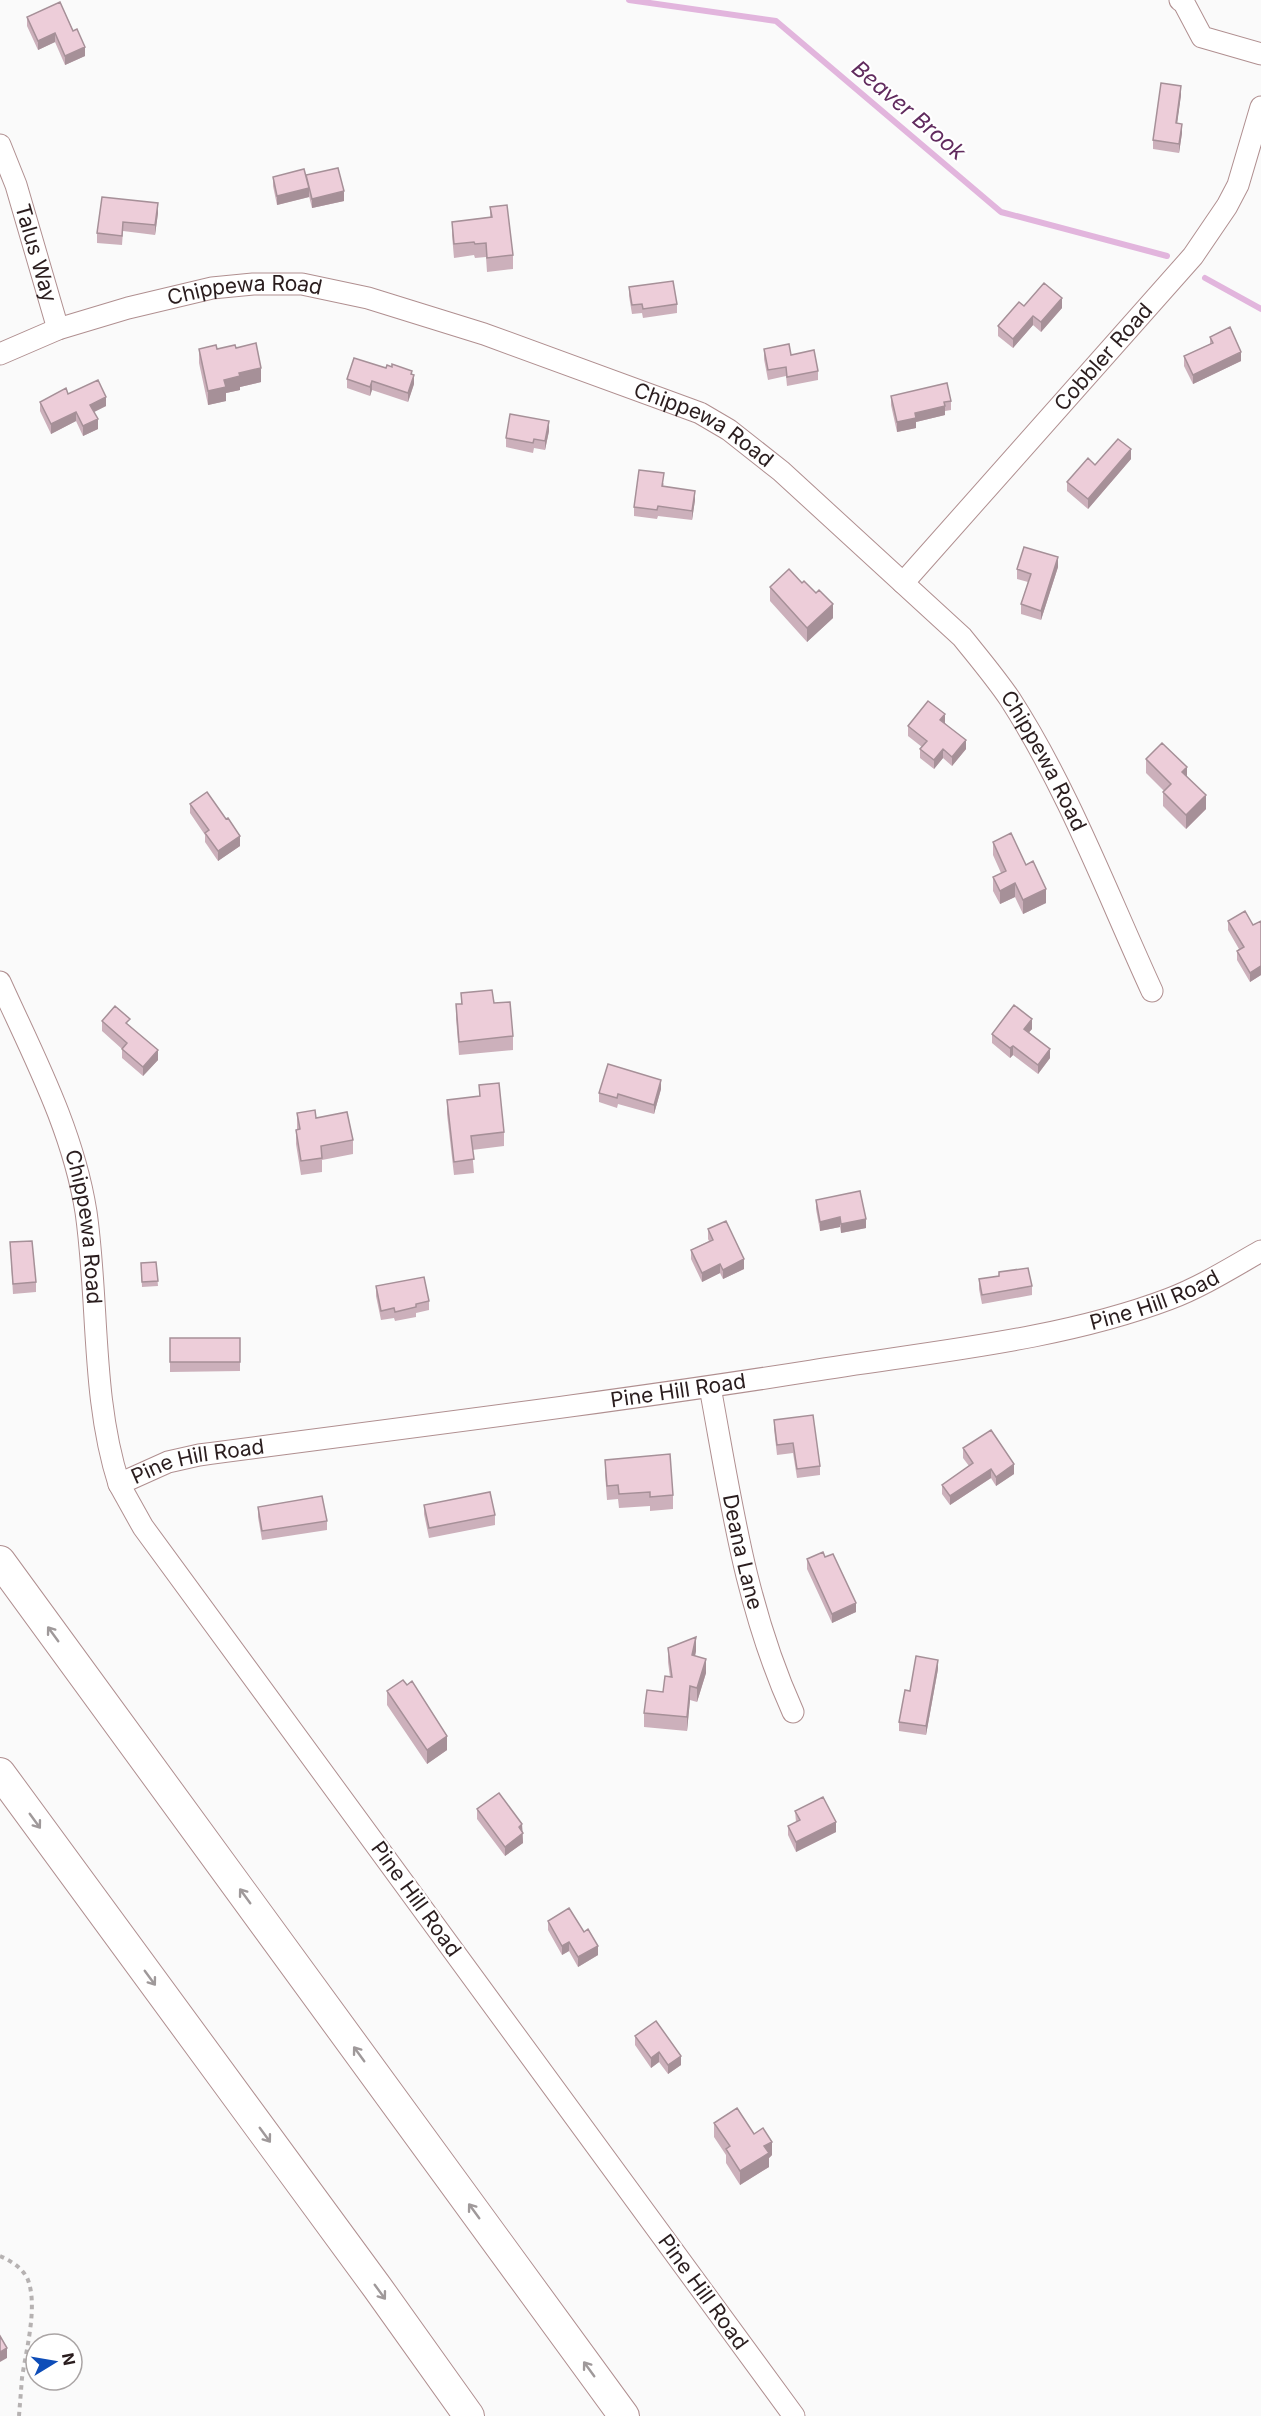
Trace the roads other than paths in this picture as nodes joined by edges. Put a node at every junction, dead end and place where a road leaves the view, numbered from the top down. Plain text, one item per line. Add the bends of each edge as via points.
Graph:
1 (1180, 0) edge
2 (1261, 54) edge
3 (1261, 107) edge
4 (0, 145) edge
5 (58, 329) junction
6 (0, 354) edge
7 (903, 583) junction
8 (0, 982) edge
9 (1152, 991) dead end
10 (1261, 1251) edge
11 (710, 1387) junction
12 (119, 1484) junction
13 (0, 1561) edge
14 (793, 1712) dead end
15 (0, 1773) edge
16 (469, 2416) edge
17 (624, 2416) edge
18 (794, 2416) edge

1 - 2 street via 1202,37
3 - 7 street, Cobbler Road via 1238,185 1193,256
4 - 5 street, Talus Way via 16,185
5 - 6 street, Chippewa Road
5 - 7 street, Chippewa Road via 212,288 302,284 368,298 484,334 700,413 756,449
7 - 9 street, Chippewa Road via 962,637 1009,697 1049,766
8 - 12 street, Chippewa Road via 66,1130 81,1183 90,1242 104,1416
10 - 11 street, Pine Hill Road via 1171,1298 1079,1326
11 - 12 street, Pine Hill Road via 199,1455 168,1462
11 - 14 street, Deana Lane via 740,1554 762,1636
12 - 18 street, Pine Hill Road via 143,1527
17 -> 13 highway
15 -> 16 highway

